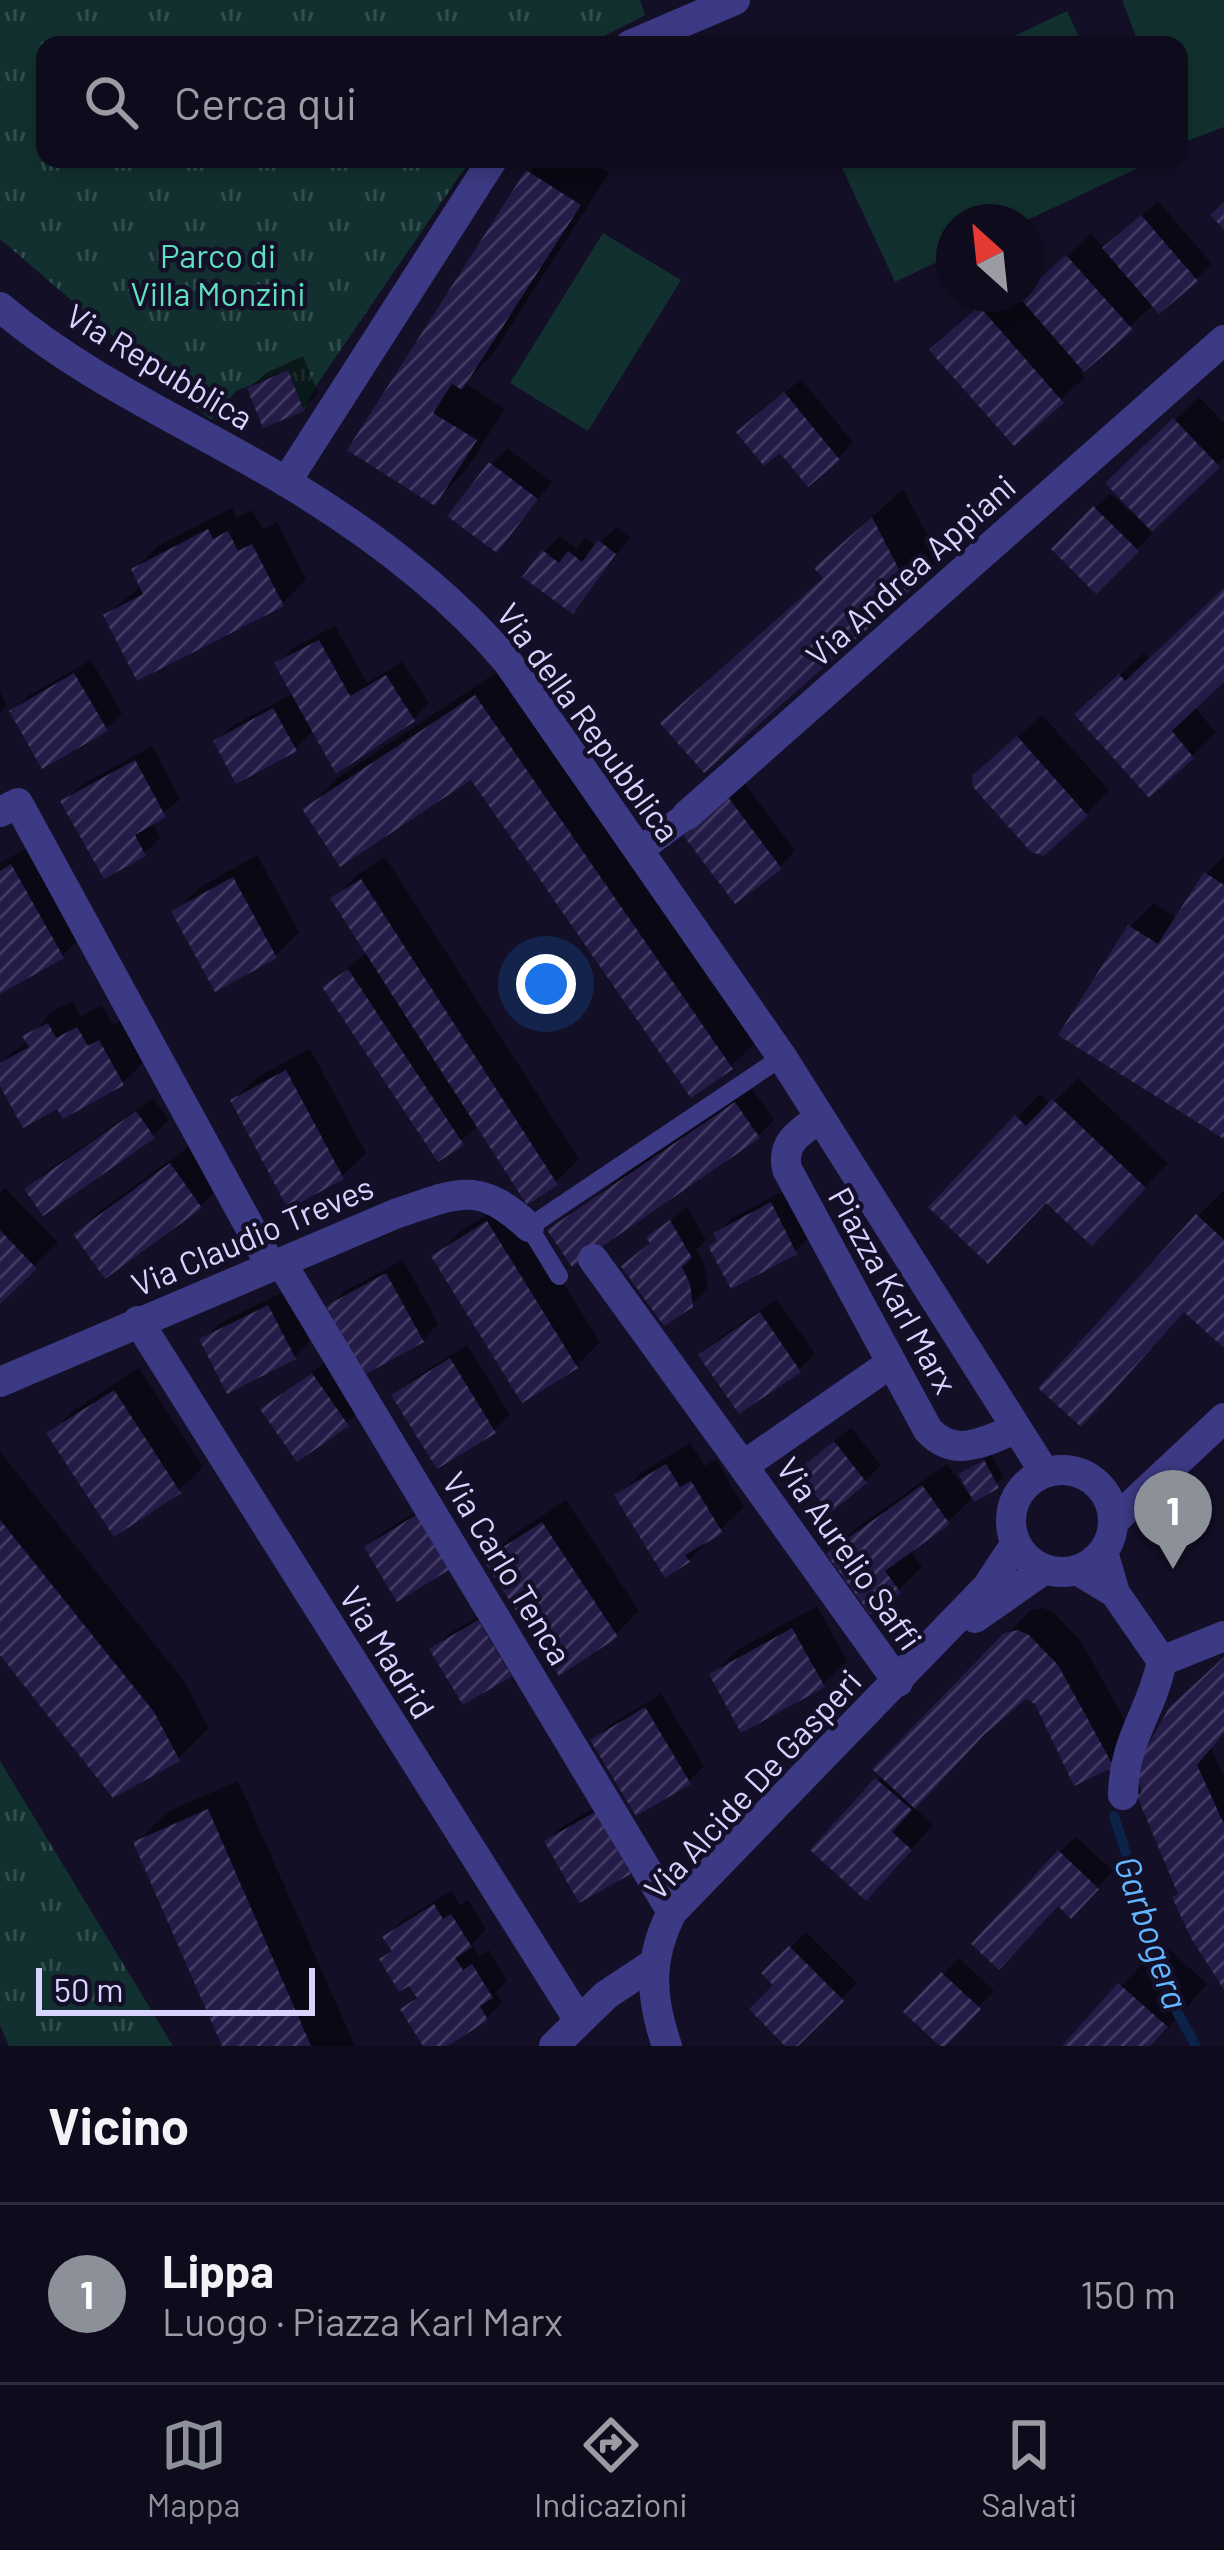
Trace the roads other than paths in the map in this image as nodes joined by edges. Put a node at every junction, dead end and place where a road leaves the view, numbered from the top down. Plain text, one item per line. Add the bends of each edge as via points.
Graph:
1 (735, 0) edge
2 (651, 36) edge
3 (487, 168) edge
4 (0, 307) edge
5 (1224, 340) edge
6 (286, 482) junction
7 (0, 812) edge
8 (688, 815) joint
9 (640, 850) junction
10 (782, 1057) junction
11 (820, 1118) junction
12 (529, 1227) junction
13 (593, 1259) dead end
14 (276, 1264) junction
15 (559, 1276) dead end
16 (138, 1321) junction
17 (973, 1363) junction
18 (891, 1364) junction
19 (0, 1382) edge
20 (1224, 1418) edge
21 (1006, 1433) junction
22 (743, 1466) junction
23 (1037, 1478) junction
24 (1108, 1537) junction
25 (1016, 1543) junction
26 (1045, 1569) junction
27 (1077, 1570) junction
28 (1115, 1593) junction
29 (1224, 1636) edge
30 (926, 1652) junction
31 (1162, 1661) junction
32 (898, 1682) junction
33 (1123, 1795) dead end
34 (673, 1912) junction
35 (653, 1964) junction
36 (578, 2020) junction
37 (554, 2046) edge
38 (667, 2046) edge

1 - 2 street
3 - 6 street
4 - 6 street, Via Repubblica via 108,383
5 - 8 street, Via Andrea Appiani
6 - 9 street, Via della Repubblica via 362,531 474,622
7 - 14 street, Via Carlo Tenca via 18,803
8 - 9 street, Via Andrea Appiani
9 - 10 street, Via della Repubblica
10 - 11 street, Piazza Karl Marx
10 - 12 lane
11 - 17 street, Piazza Karl Marx
11 - 18 street, Piazza Karl Marx via 788,1144 787,1169
12 - 14 street, Via Claudio Treves via 502,1202 475,1192 395,1214
12 - 15 lane
13 - 22 street, Via Aurelio Saffi
14 - 16 street, Via Claudio Treves
14 - 34 street, Via Carlo Tenca
16 - 19 street, Via Claudio Treves
16 - 36 street, Via Madrid
17 - 21 street, Piazza Karl Marx
17 - 23 street, Piazza Karl Marx
18 - 21 street, Piazza Karl Marx via 939,1441 960,1448
18 - 22 street, Via Aurelio Saffi
20 - 24 street
21 - 23 street, Piazza Karl Marx
22 - 32 street, Via Aurelio Saffi
23 - 24 street via 1061,1470 1092,1480 1111,1506
23 - 25 street via 1012,1511
24 - 27 street
24 - 28 street
25 - 26 street
25 - 30 street, Via Alcide De Gasperi
26 - 27 street
26 - 30 street, Via Alcide De Gasperi
27 - 28 street
28 - 31 street
29 - 31 street
30 - 32 street, Via Alcide De Gasperi
31 - 33 street via 1127,1748
32 - 34 street, Via Alcide De Gasperi
34 - 35 street, Via Alcide De Gasperi
35 - 36 street
35 - 38 street, Via Alcide De Gasperi
36 - 37 street

